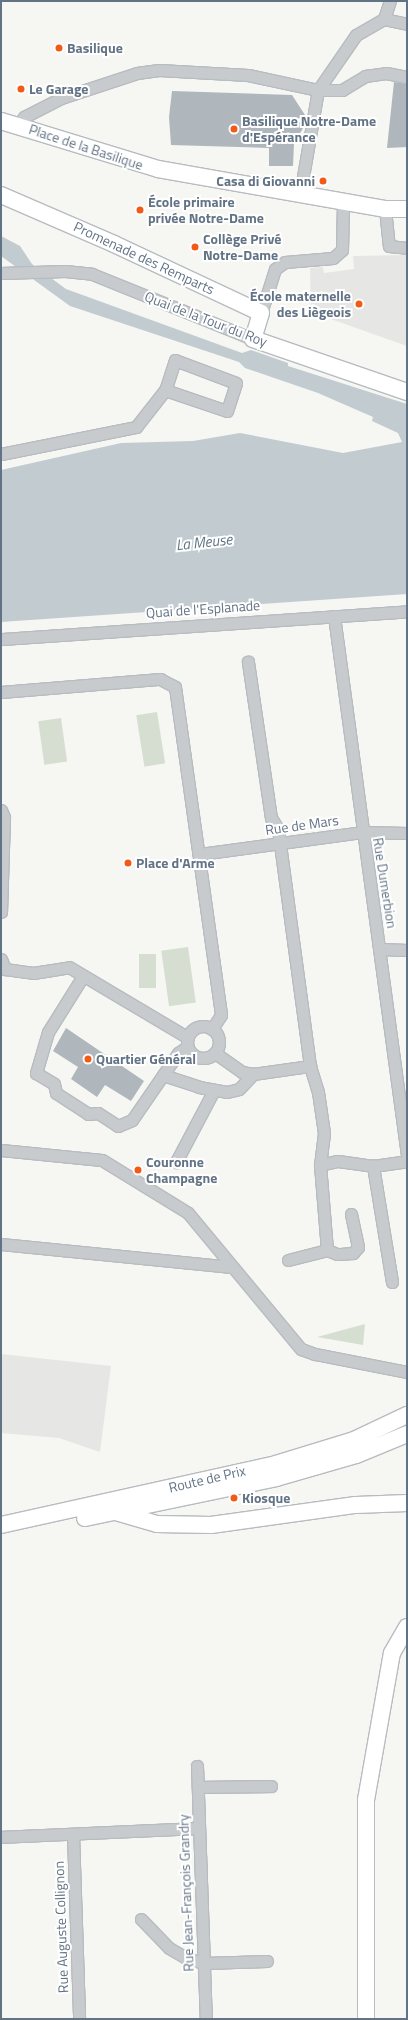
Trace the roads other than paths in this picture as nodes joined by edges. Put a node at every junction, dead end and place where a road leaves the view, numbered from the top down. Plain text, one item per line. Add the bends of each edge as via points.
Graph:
1 (390, 1) edge
2 (384, 18) junction
3 (407, 24) edge
4 (407, 77) edge
5 (318, 90) junction
6 (1, 121) edge
7 (18, 125) junction
8 (300, 194) junction
9 (1, 195) edge
10 (343, 201) junction
11 (385, 209) junction
12 (407, 209) edge
13 (407, 248) edge
14 (1, 273) edge
15 (261, 313) junction
16 (253, 339) junction
17 (165, 390) junction
18 (407, 392) edge
19 (1, 454) edge
20 (407, 611) edge
21 (334, 616) junction
22 (1, 639) edge
23 (248, 662) dead end
24 (1, 692) edge
25 (1, 810) edge
26 (362, 832) junction
27 (407, 833) edge
28 (280, 843) junction
29 (200, 854) junction
30 (2, 884) edge
31 (1, 912) edge
32 (380, 949) junction
33 (407, 950) edge
34 (1, 959) edge
35 (83, 976) junction
36 (212, 1029) junction
37 (187, 1042) junction
38 (215, 1054) junction
39 (310, 1066) junction
40 (254, 1074) junction
41 (163, 1075) junction
42 (214, 1090) junction
43 (1, 1150) edge
44 (407, 1154) edge
45 (407, 1161) edge
46 (176, 1162) dead end
47 (320, 1165) junction
48 (373, 1166) junction
49 (350, 1214) dead end
50 (1, 1244) edge
51 (327, 1250) junction
52 (288, 1260) dead end
53 (232, 1267) junction
54 (392, 1282) dead end
55 (407, 1372) edge
56 (407, 1416) edge
57 (406, 1434) edge
58 (407, 1503) edge
59 (113, 1506) junction
60 (1, 1525) edge
61 (1, 1536) edge
62 (407, 1627) edge
63 (197, 1766) dead end
64 (271, 1786) dead end
65 (198, 1787) junction
66 (199, 1828) junction
67 (73, 1834) junction
68 (1, 1837) edge
69 (141, 1919) dead end
70 (267, 1961) dead end
71 (204, 1963) junction
72 (79, 2019) edge
73 (206, 2019) edge
74 (366, 2019) edge

1 - 2 street
2 - 3 street
2 - 5 street via 356,35
4 - 5 street, Place de la Basilique via 386,73 365,76 342,90
5 - 7 street, Place de la Basilique via 248,74 152,71 130,74 61,98 24,117
5 - 8 street
6 - 7 main road
7 - 8 main road, Place de la Basilique via 158,169
8 - 10 main road, Place de la Basilique
9 - 15 main road, Promenade des Remparts via 114,244
10 - 11 main road, Place de la Basilique
10 - 15 street via 342,250 333,258 285,262 275,270
11 - 12 main road, Place de la Basilique
11 - 13 street via 389,246
14 - 16 street, Quai de la Tour du Roy via 65,271 92,274
15 - 16 main road
16 - 18 main road, Quai de la Tour du Roy
17 - 17 street via 227,411 236,383 175,360
17 - 19 street via 136,427
20 - 21 street, Quai de l'Esplanade
21 - 22 street, Quai de l'Esplanade
21 - 26 street, Rue Dumerbion
23 - 28 street via 271,818 278,829
24 - 29 street via 160,680 171,683 176,693
25 - 30 street via 4,817
26 - 27 street, Rue de Mars
26 - 28 street, Rue de Mars
26 - 32 street, Rue Dumerbion
28 - 29 street, Rue de Mars
28 - 39 street
29 - 36 street via 221,1015
30 - 31 street
32 - 33 street
32 - 44 street, Rue Dumerbion
34 - 35 street via 6,969 33,973 69,968
35 - 37 street
35 - 41 street via 48,1032 36,1073 54,1084 56,1093 88,1114 98,1113 118,1126 132,1120
36 - 37 street via 197,1027
36 - 38 street via 219,1043
37 - 38 street via 199,1058
37 - 41 street
38 - 40 street via 242,1072
39 - 40 street
39 - 47 street via 318,1092 324,1133
40 - 42 street via 239,1088 227,1092
41 - 42 street
42 - 46 street
43 - 53 street via 102,1160 188,1213
45 - 48 street
47 - 48 street via 338,1161
47 - 51 street
48 - 54 street
49 - 51 street via 358,1248 353,1252 337,1254
50 - 53 street
51 - 52 street
53 - 55 street via 301,1349
56 - 59 main road, Route de Prix via 354,1440 276,1464
57 - 59 main road, Route de Prix via 356,1455 276,1478
58 - 59 main road via 356,1505 211,1525 180,1526 157,1524
59 - 60 main road, Route de Prix
59 - 61 main road, Route de Prix
62 - 74 main road via 392,1653 366,1800
63 - 65 street, Rue Jean-François Grandry
64 - 65 street
65 - 66 street, Rue Jean-François Grandry
66 - 67 street
66 - 71 street, Rue Jean-François Grandry
67 - 68 street
67 - 72 street, Rue Auguste Collignon
69 - 71 street via 169,1948 186,1958
70 - 71 street
71 - 73 street, Rue Jean-François Grandry

